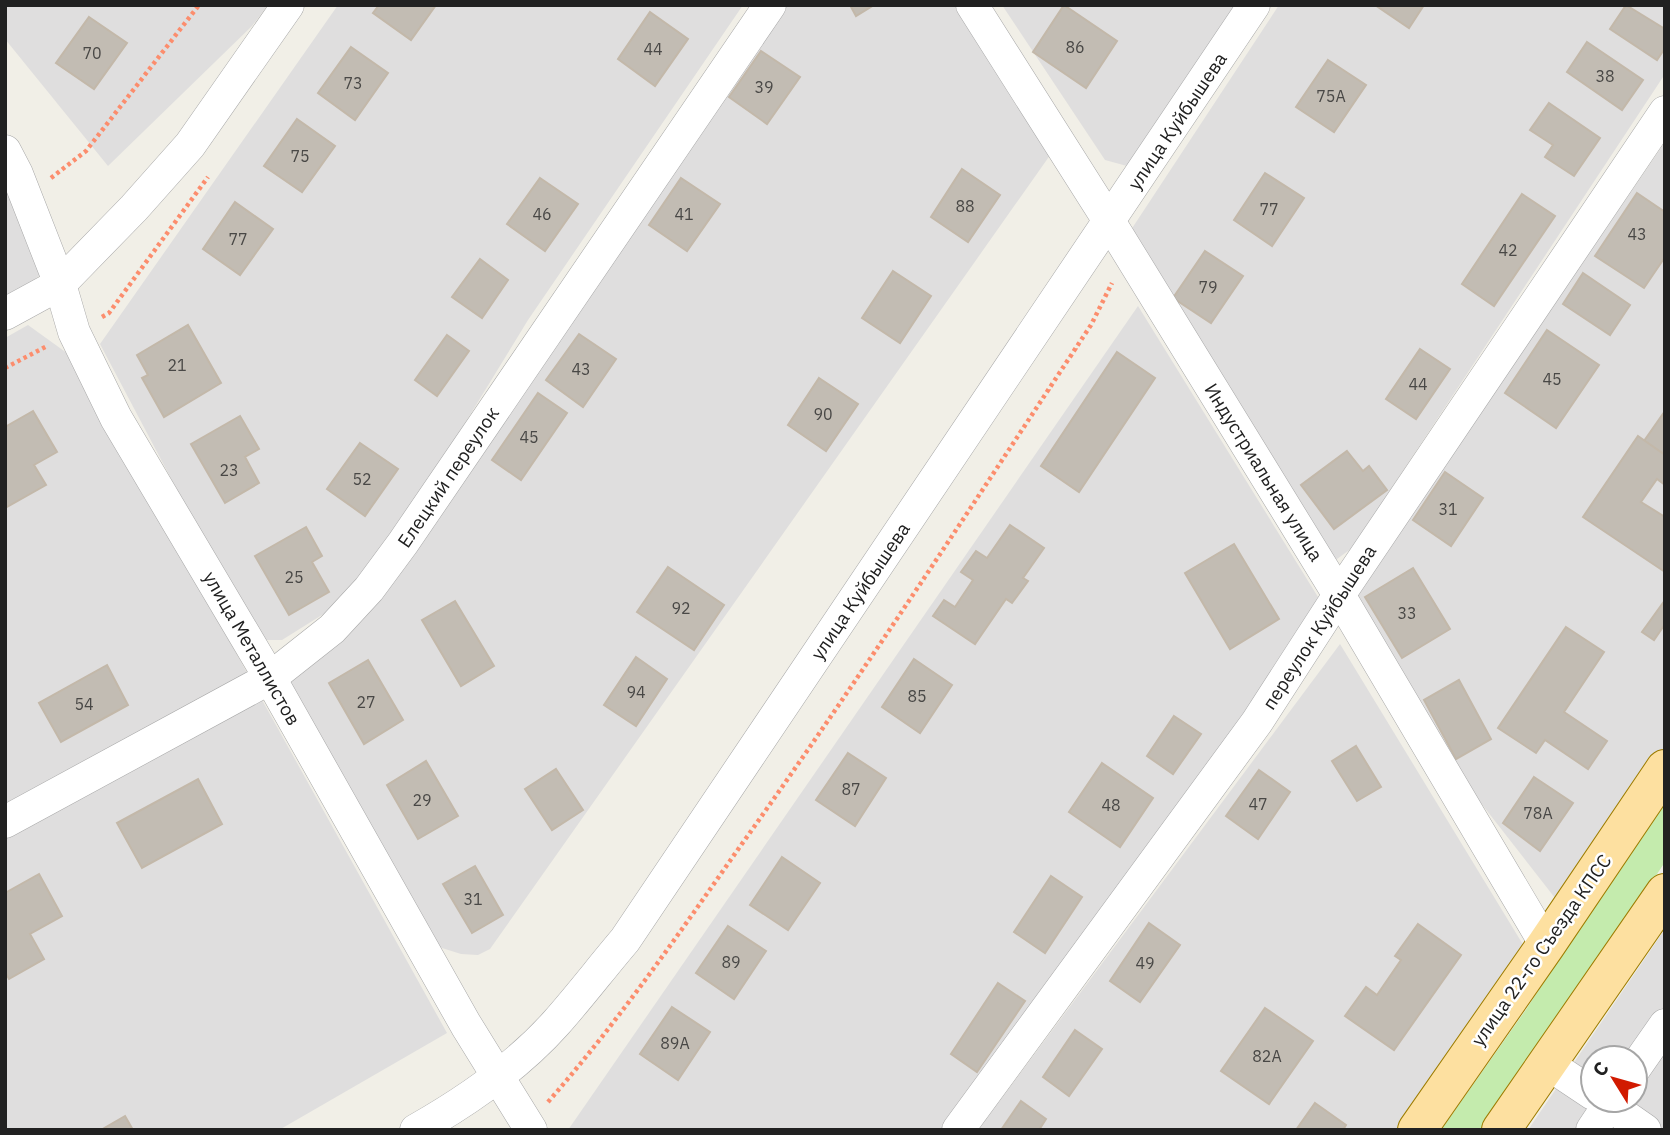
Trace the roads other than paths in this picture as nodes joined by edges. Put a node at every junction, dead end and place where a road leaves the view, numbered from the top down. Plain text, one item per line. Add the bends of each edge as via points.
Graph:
1 (288, 5) edge
2 (770, 5) edge
3 (972, 5) edge
4 (1254, 5) edge
5 (1665, 113) edge
6 (5, 150) edge
7 (1109, 221) junction
8 (60, 284) junction
9 (5, 314) edge
10 (1339, 595) junction
11 (270, 678) junction
12 (1665, 769) edge
13 (5, 822) edge
14 (1665, 893) edge
15 (1546, 945) junction
16 (1665, 1025) edge
17 (1649, 1048) edge
18 (1548, 1064) junction
19 (498, 1077) junction
20 (1579, 1089) edge
21 (1616, 1114) edge
22 (530, 1128) edge
23 (416, 1130) edge
24 (958, 1130) edge
25 (1417, 1130) edge
26 (1501, 1130) edge
27 (1646, 1130) edge

1 - 8 street via 190,145
2 - 11 street, Елецкий переулок via 376,580 332,629
3 - 7 street, Индустриальная улица
4 - 7 street, улица Куйбышева
5 - 10 street, переулок Куйбышева
6 - 8 street, улица Металлистов
7 - 10 street, Индустриальная улица
7 - 19 street, улица Куйбышева via 625,940 555,1025
8 - 9 street
8 - 11 street, улица Металлистов via 74,332 116,418
10 - 15 street, Индустриальная улица
10 - 24 street, переулок Куйбышева via 1257,722
11 - 13 street, Елецкий переулок
11 - 19 street, улица Металлистов
12 - 15 main road, улица 22-го Съезда КПСС
14 - 18 main road
15 - 25 main road, улица 22-го Съезда КПСС
16 - 17 street
18 - 20 street
18 - 26 main road
19 - 22 street, улица Металлистов
19 - 23 street, улица Куйбышева
21 - 27 street

